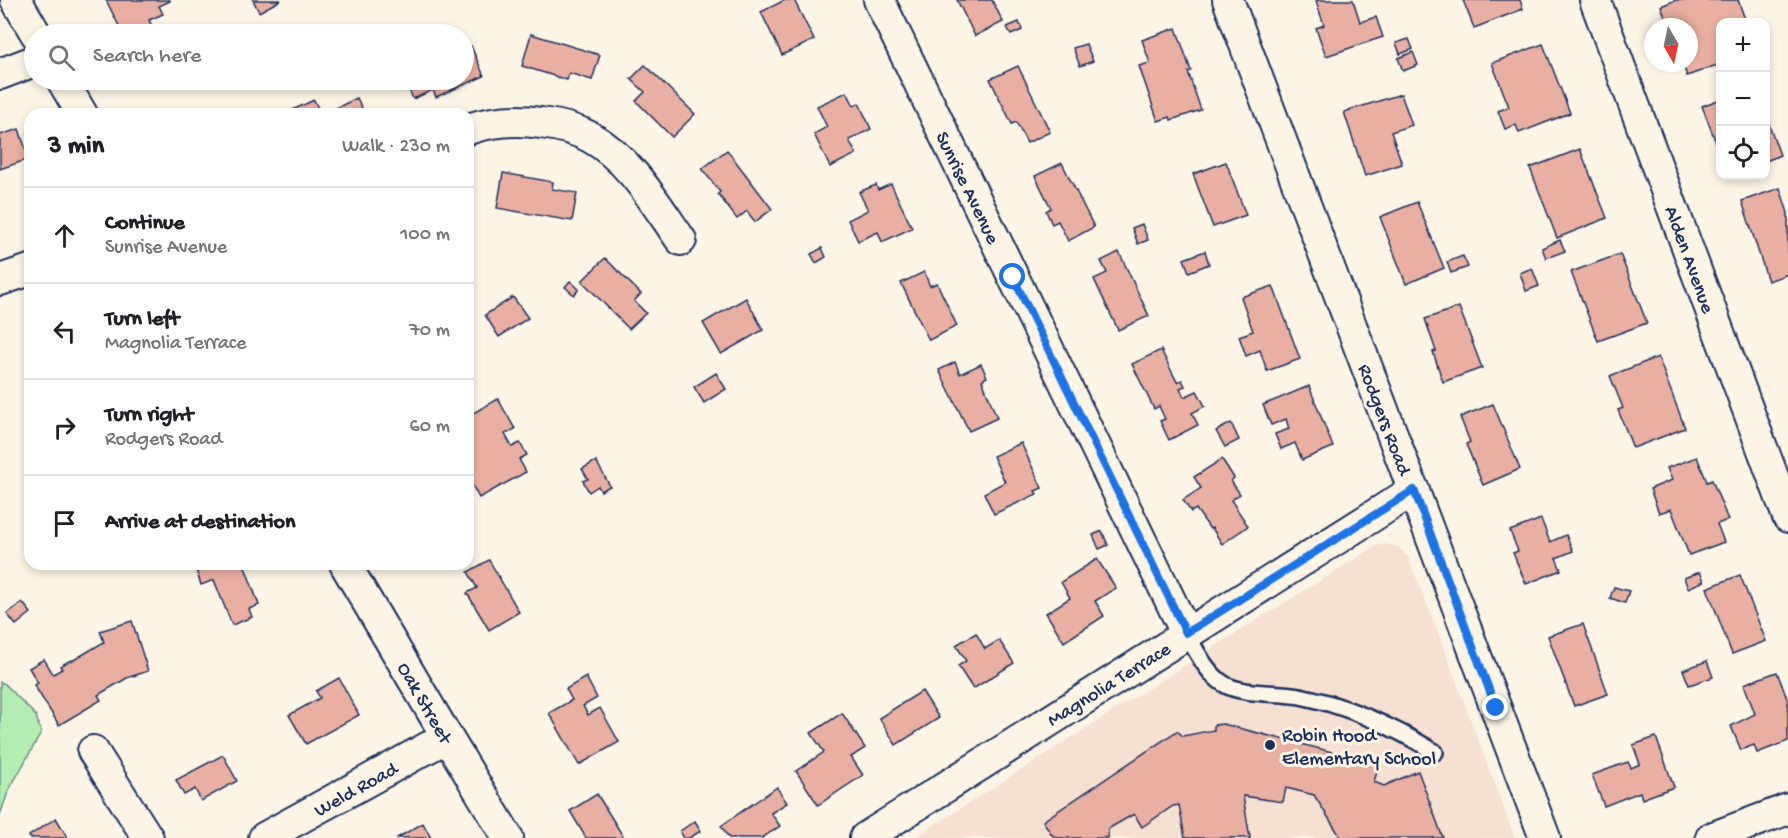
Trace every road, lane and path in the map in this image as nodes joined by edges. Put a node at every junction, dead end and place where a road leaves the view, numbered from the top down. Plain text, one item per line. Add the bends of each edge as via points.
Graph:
1 (16, 0) edge
2 (879, 0) edge
3 (1228, 0) edge
4 (1595, 0) edge
5 (30, 24) edge
6 (24, 65) edge
7 (0, 74) edge
8 (68, 90) edge
9 (78, 108) edge
10 (474, 127) edge
11 (681, 240) dead end
12 (24, 272) edge
13 (0, 280) edge
14 (1414, 490) junction
15 (1788, 517) edge
16 (349, 570) edge
17 (1186, 633) junction
18 (447, 737) junction
19 (93, 751) dead end
20 (1435, 752) dead end
21 (1788, 809) edge
22 (148, 838) edge
23 (264, 838) edge
24 (508, 838) edge
25 (865, 838) edge
26 (1545, 838) edge
27 (1711, 838) edge

1 - 5 street
2 - 17 street, Sunrise Avenue
3 - 14 street, Rodgers Road
4 - 15 street, Alden Avenue
6 - 7 street
8 - 9 street
10 - 11 street via 492,122 530,121 590,137 624,164
12 - 13 street
14 - 17 street, Magnolia Terrace
14 - 26 street, Rodgers Road
16 - 18 street, Oak Street
17 - 20 lane via 1213,675 1226,686 1340,706 1389,726
17 - 25 street, Magnolia Terrace
18 - 23 street, Weld Road
18 - 24 street, Oak Street
19 - 22 street
21 - 27 street

